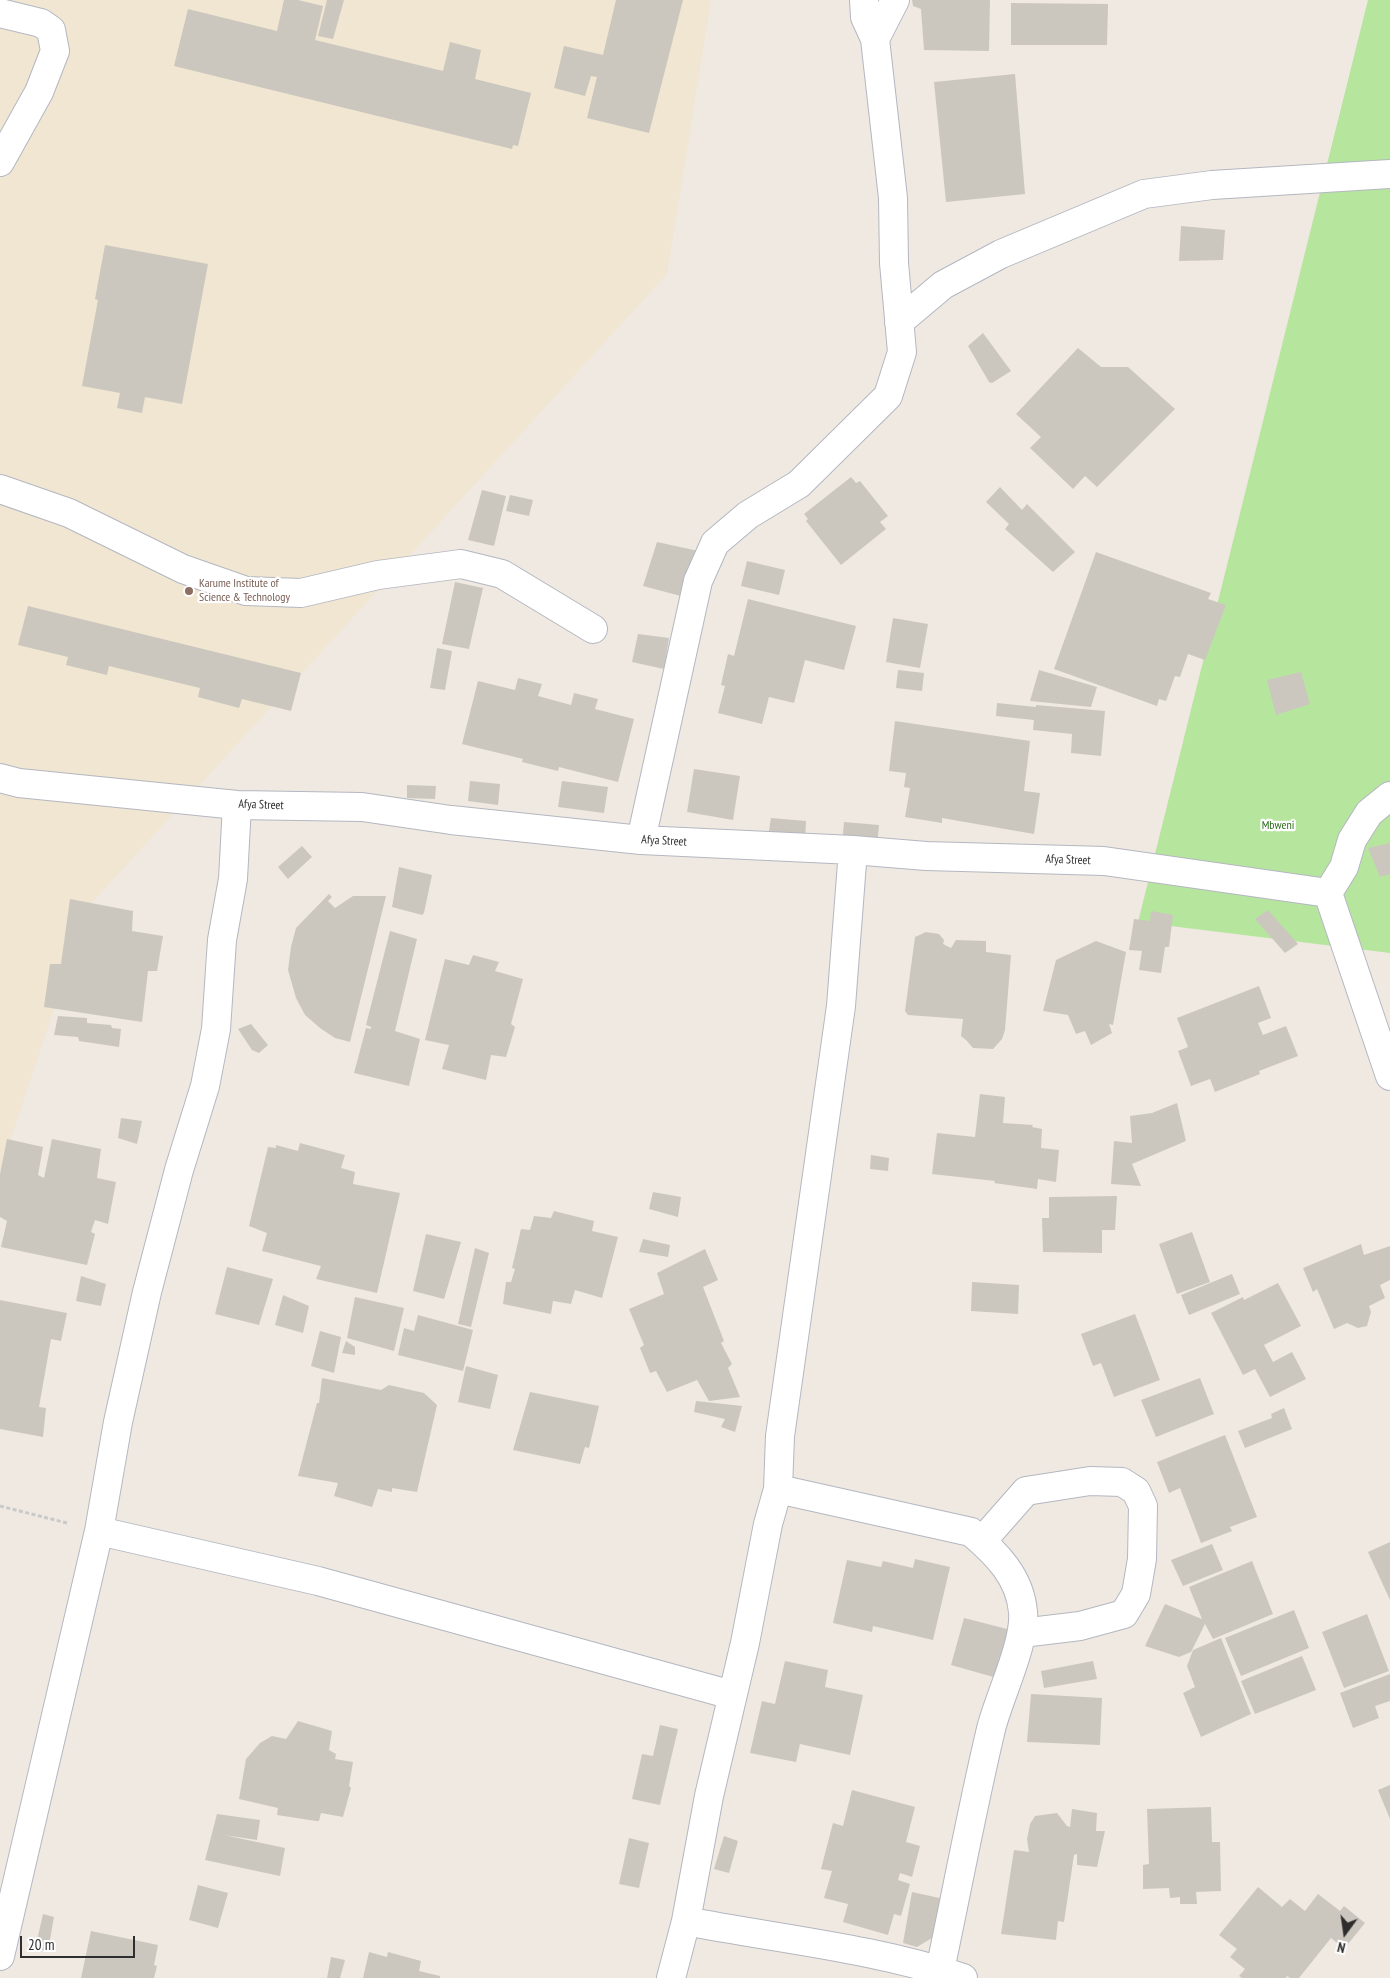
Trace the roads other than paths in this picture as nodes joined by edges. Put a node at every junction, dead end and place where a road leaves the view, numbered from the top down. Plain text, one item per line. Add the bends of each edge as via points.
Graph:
1 (864, 0) edge
2 (895, 0) edge
3 (0, 13) edge
4 (875, 39) junction
5 (0, 162) edge
6 (1390, 174) edge
7 (899, 322) junction
8 (0, 490) edge
9 (593, 629) dead end
10 (0, 778) edge
11 (1390, 796) edge
12 (237, 805) junction
13 (641, 840) junction
14 (853, 850) junction
15 (1328, 893) junction
16 (1390, 1076) edge
17 (778, 1489) junction
18 (100, 1531) junction
19 (982, 1541) junction
20 (1022, 1633) junction
21 (732, 1696) junction
22 (686, 1921) junction
23 (0, 1956) edge
24 (952, 1974) edge
25 (672, 1978) edge

1 - 4 street via 865,17
2 - 4 street
3 - 5 street via 40,23 51,30 55,50 39,92
4 - 7 street via 893,198
6 - 7 street via 1212,185 1144,194 1001,254 943,285
7 - 13 street via 902,352 888,396 800,484 748,515 715,543 698,581
8 - 9 street via 69,514 183,569 246,591 301,593 378,575 461,564 502,574
10 - 12 street, Afya Street via 18,783
11 - 15 street via 1369,813 1352,840 1344,867
12 - 13 street, Afya Street via 362,807
12 - 18 street via 234,878 222,940 214,1039 205,1086 147,1292 118,1422
13 - 14 street, Afya Street
14 - 15 street, Afya Street via 926,856 1104,861
14 - 17 street via 840,1006 780,1436
15 - 16 street
17 - 19 street via 971,1532
17 - 21 street
18 - 21 street via 318,1581
18 - 23 street
19 - 20 street via 1014,1578 1023,1612
19 - 20 street via 1026,1491 1090,1481 1122,1482 1136,1491 1143,1506 1142,1559 1136,1594 1124,1614 1080,1626
20 - 24 street via 992,1728
21 - 22 street via 708,1796
22 - 24 street via 850,1950
22 - 25 street

